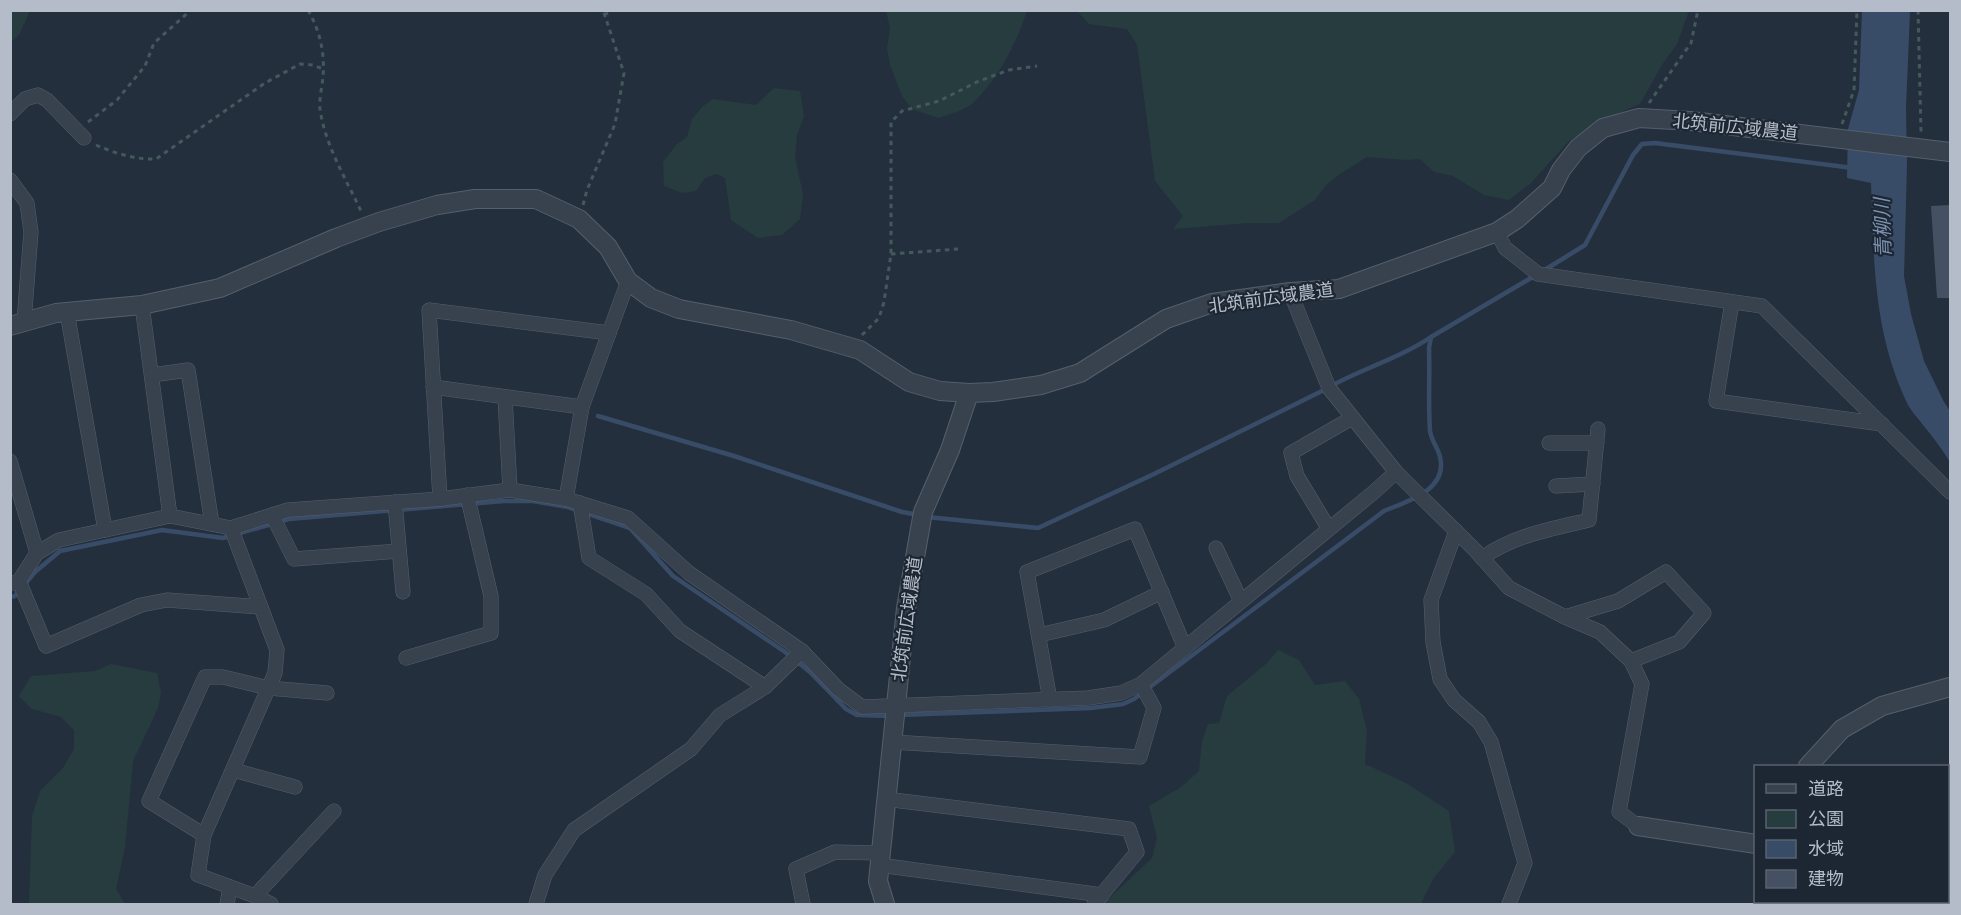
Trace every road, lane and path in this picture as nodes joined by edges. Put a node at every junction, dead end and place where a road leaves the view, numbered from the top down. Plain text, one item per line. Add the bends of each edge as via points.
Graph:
1 (191, 10) edge
2 (308, 10) edge
3 (613, 10) edge
4 (1698, 10) edge
5 (1857, 10) edge
6 (1918, 10) edge
7 (604, 13) edge
8 (1037, 66) dead end
9 (323, 69) junction
10 (10, 114) edge
11 (1640, 118) junction
12 (80, 134) junction
13 (1845, 139) junction
14 (1919, 148) junction
15 (1950, 152) edge
16 (10, 180) edge
17 (579, 219) junction
18 (368, 226) junction
19 (1497, 232) junction
20 (958, 249) dead end
21 (891, 254) junction
22 (628, 281) junction
23 (1290, 292) junction
24 (1732, 302) junction
25 (142, 305) junction
26 (67, 312) junction
27 (17, 324) edge
28 (609, 333) junction
29 (850, 347) junction
30 (152, 375) junction
31 (433, 387) junction
32 (969, 393) junction
33 (505, 397) junction
34 (582, 407) junction
35 (1352, 418) junction
36 (1882, 424) junction
37 (1550, 443) dead end
38 (10, 461) edge
39 (1396, 472) junction
40 (1593, 484) junction
41 (1556, 486) dead end
42 (510, 490) junction
43 (1950, 492) edge
44 (467, 495) junction
45 (440, 499) junction
46 (566, 499) junction
47 (395, 502) junction
48 (580, 503) junction
49 (272, 515) junction
50 (170, 516) junction
51 (212, 524) junction
52 (231, 528) junction
53 (1329, 529) junction
54 (105, 530) junction
55 (1456, 531) junction
56 (1216, 548) dead end
57 (399, 551) junction
58 (37, 553) junction
59 (1482, 558) junction
60 (15, 582) edge
61 (403, 592) dead end
62 (1162, 592) junction
63 (1242, 602) junction
64 (261, 608) junction
65 (1565, 617) junction
66 (1039, 634) junction
67 (1185, 648) junction
68 (802, 651) junction
69 (406, 658) dead end
70 (1631, 661) junction
71 (1141, 684) junction
72 (765, 687) junction
73 (1950, 687) edge
74 (268, 688) junction
75 (327, 693) dead end
76 (1050, 700) junction
77 (896, 706) junction
78 (892, 742) junction
79 (1809, 765) edge
80 (232, 770) junction
81 (295, 788) dead end
82 (885, 799) junction
83 (334, 811) dead end
84 (1638, 826) joint
85 (204, 835) junction
86 (1754, 844) edge
87 (880, 859) junction
88 (230, 886) junction
89 (255, 896) junction
90 (1098, 900) edge
91 (227, 904) edge
92 (271, 904) edge
93 (536, 904) edge
94 (803, 904) edge
95 (885, 904) edge
96 (1509, 904) edge

1 - 12 path via 154,43 145,66 117,100
2 - 9 path via 322,43
3 - 7 path
4 - 11 path via 1691,43
5 - 13 path via 1854,90 1840,129
6 - 14 path
7 - 17 path via 624,73 615,124
8 - 21 path via 979,81 939,101 902,111 891,122
9 - 12 path via 300,64 265,83 156,159 98,146
9 - 18 path via 320,107 327,138
10 - 12 street via 25,99 38,94
11 - 13 street, 北筑前広域農道
11 - 19 street, 北筑前広域農道 via 1603,128 1578,148 1552,188
13 - 14 street, 北筑前広域農道
14 - 15 street, 北筑前広域農道
16 - 27 street via 27,203 31,232
17 - 18 street via 536,199 475,199 437,205
17 - 22 street via 608,247
18 - 25 street via 220,288
19 - 23 street, 北筑前広域農道 via 1339,289
19 - 24 street via 1505,248 1538,274
20 - 21 path
21 - 29 path via 879,318
22 - 28 street
22 - 29 street via 651,298 679,309 791,330
23 - 32 street, 北筑前広域農道 via 1212,303 1166,319 1080,373 1041,385
23 - 35 street via 1329,388
24 - 36 street via 1762,306
24 - 36 street via 1716,401
25 - 26 street
25 - 30 street
26 - 27 street
26 - 54 street
28 - 31 street via 429,310
28 - 34 street
29 - 32 street via 909,382 940,391
30 - 50 street
30 - 51 street via 188,370
31 - 33 street
31 - 45 street
32 - 77 street, 北筑前広域農道 via 950,450 922,512 906,608
33 - 34 street
33 - 42 street
34 - 46 street
35 - 39 street
35 - 53 street via 1291,453 1297,476
36 - 43 street
37 - 40 street via 1597,436
38 - 58 street
39 - 53 street
39 - 55 street
40 - 41 street
40 - 59 street via 1590,520 1523,536
42 - 44 street
42 - 46 street
44 - 45 street
44 - 69 street via 491,596 491,633
45 - 47 street
46 - 48 street
47 - 49 street via 288,510
47 - 57 street
48 - 68 street via 628,518 689,573
48 - 72 street via 589,558 645,594 680,631
49 - 52 street
49 - 57 street via 294,559
50 - 51 street
50 - 54 street
51 - 52 street
52 - 64 street
53 - 63 street
54 - 58 street via 59,540
55 - 59 street
55 - 96 street via 1431,600 1433,642 1440,679 1454,700 1479,722 1491,742 1525,863
56 - 63 street
57 - 61 street
58 - 60 street
59 - 65 street via 1509,588
60 - 64 street via 46,646 141,605 167,600
62 - 66 street via 1104,620
62 - 66 street via 1135,528 1027,572
62 - 67 street
63 - 67 street
64 - 74 street via 277,650 275,673
65 - 70 street via 1600,632
65 - 70 street via 1618,601 1666,572 1704,613 1679,642
66 - 76 street
67 - 71 street
68 - 72 street
68 - 77 street via 861,707
70 - 84 street via 1642,684 1619,812
71 - 76 street via 1121,693
71 - 78 street via 1154,708 1140,757
72 - 93 street via 720,715 691,749 574,830 546,875
73 - 79 street via 1882,706 1842,729
74 - 75 street
74 - 80 street
74 - 85 street via 223,677 205,677 149,801
76 - 77 street
77 - 78 street, 北筑前広域農道
78 - 82 street, 北筑前広域農道
80 - 81 street
80 - 85 street
82 - 87 street, 北筑前広域農道
82 - 90 street via 1129,829 1137,852
83 - 89 street
84 - 86 street
85 - 88 street via 198,875
87 - 90 street
87 - 94 street via 835,852 796,869
87 - 95 street, 北筑前広域農道 via 878,881
88 - 89 street
88 - 91 street
89 - 92 street

